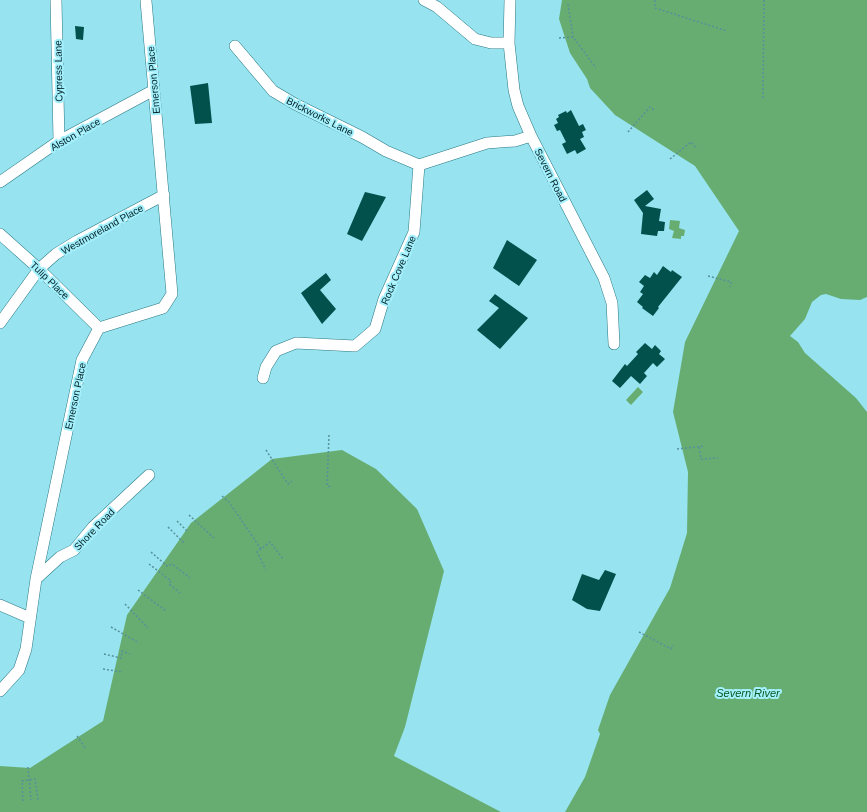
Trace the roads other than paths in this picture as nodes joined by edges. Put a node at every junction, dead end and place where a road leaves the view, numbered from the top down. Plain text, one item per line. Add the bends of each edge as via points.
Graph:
1 (56, 0) edge
2 (424, 0) edge
3 (510, 0) edge
4 (146, 1) edge
5 (509, 43) junction
6 (236, 46) dead end
7 (154, 90) junction
8 (531, 136) junction
9 (59, 141) junction
10 (419, 165) junction
11 (0, 182) edge
12 (164, 195) junction
13 (0, 234) edge
14 (39, 269) junction
15 (0, 323) edge
16 (99, 328) junction
17 (614, 344) dead end
18 (263, 378) dead end
19 (149, 475) dead end
20 (36, 579) junction
21 (0, 605) edge
22 (30, 618) junction
23 (0, 691) edge

1 - 9 street, Cypress Lane
2 - 5 street via 437,7 475,39
3 - 5 street, Severn Road
4 - 7 street, Emerson Place
5 - 8 street, Severn Road via 514,90
6 - 10 street, Brickworks Lane via 273,91 386,151
7 - 9 street, Alston Place
7 - 12 street, Emerson Place
8 - 10 street via 515,141 487,143
8 - 17 street, Severn Road via 604,278 612,303
9 - 11 street, Alston Place
10 - 18 street, Rock Cove Lane via 414,232 384,299 375,329 355,346 296,343 276,351 266,367
12 - 14 street, Westmoreland Place via 76,241
12 - 16 street, Emerson Place via 172,294 163,308
13 - 14 street, Tulip Place
14 - 15 street, Westmoreland Place
14 - 16 street, Tulip Place
16 - 20 street, Emerson Place via 82,360
19 - 20 street, Shore Road via 93,527 74,550 60,558
20 - 22 street, Emerson Place
21 - 22 street
22 - 23 street, Emerson Place via 26,648 19,670

